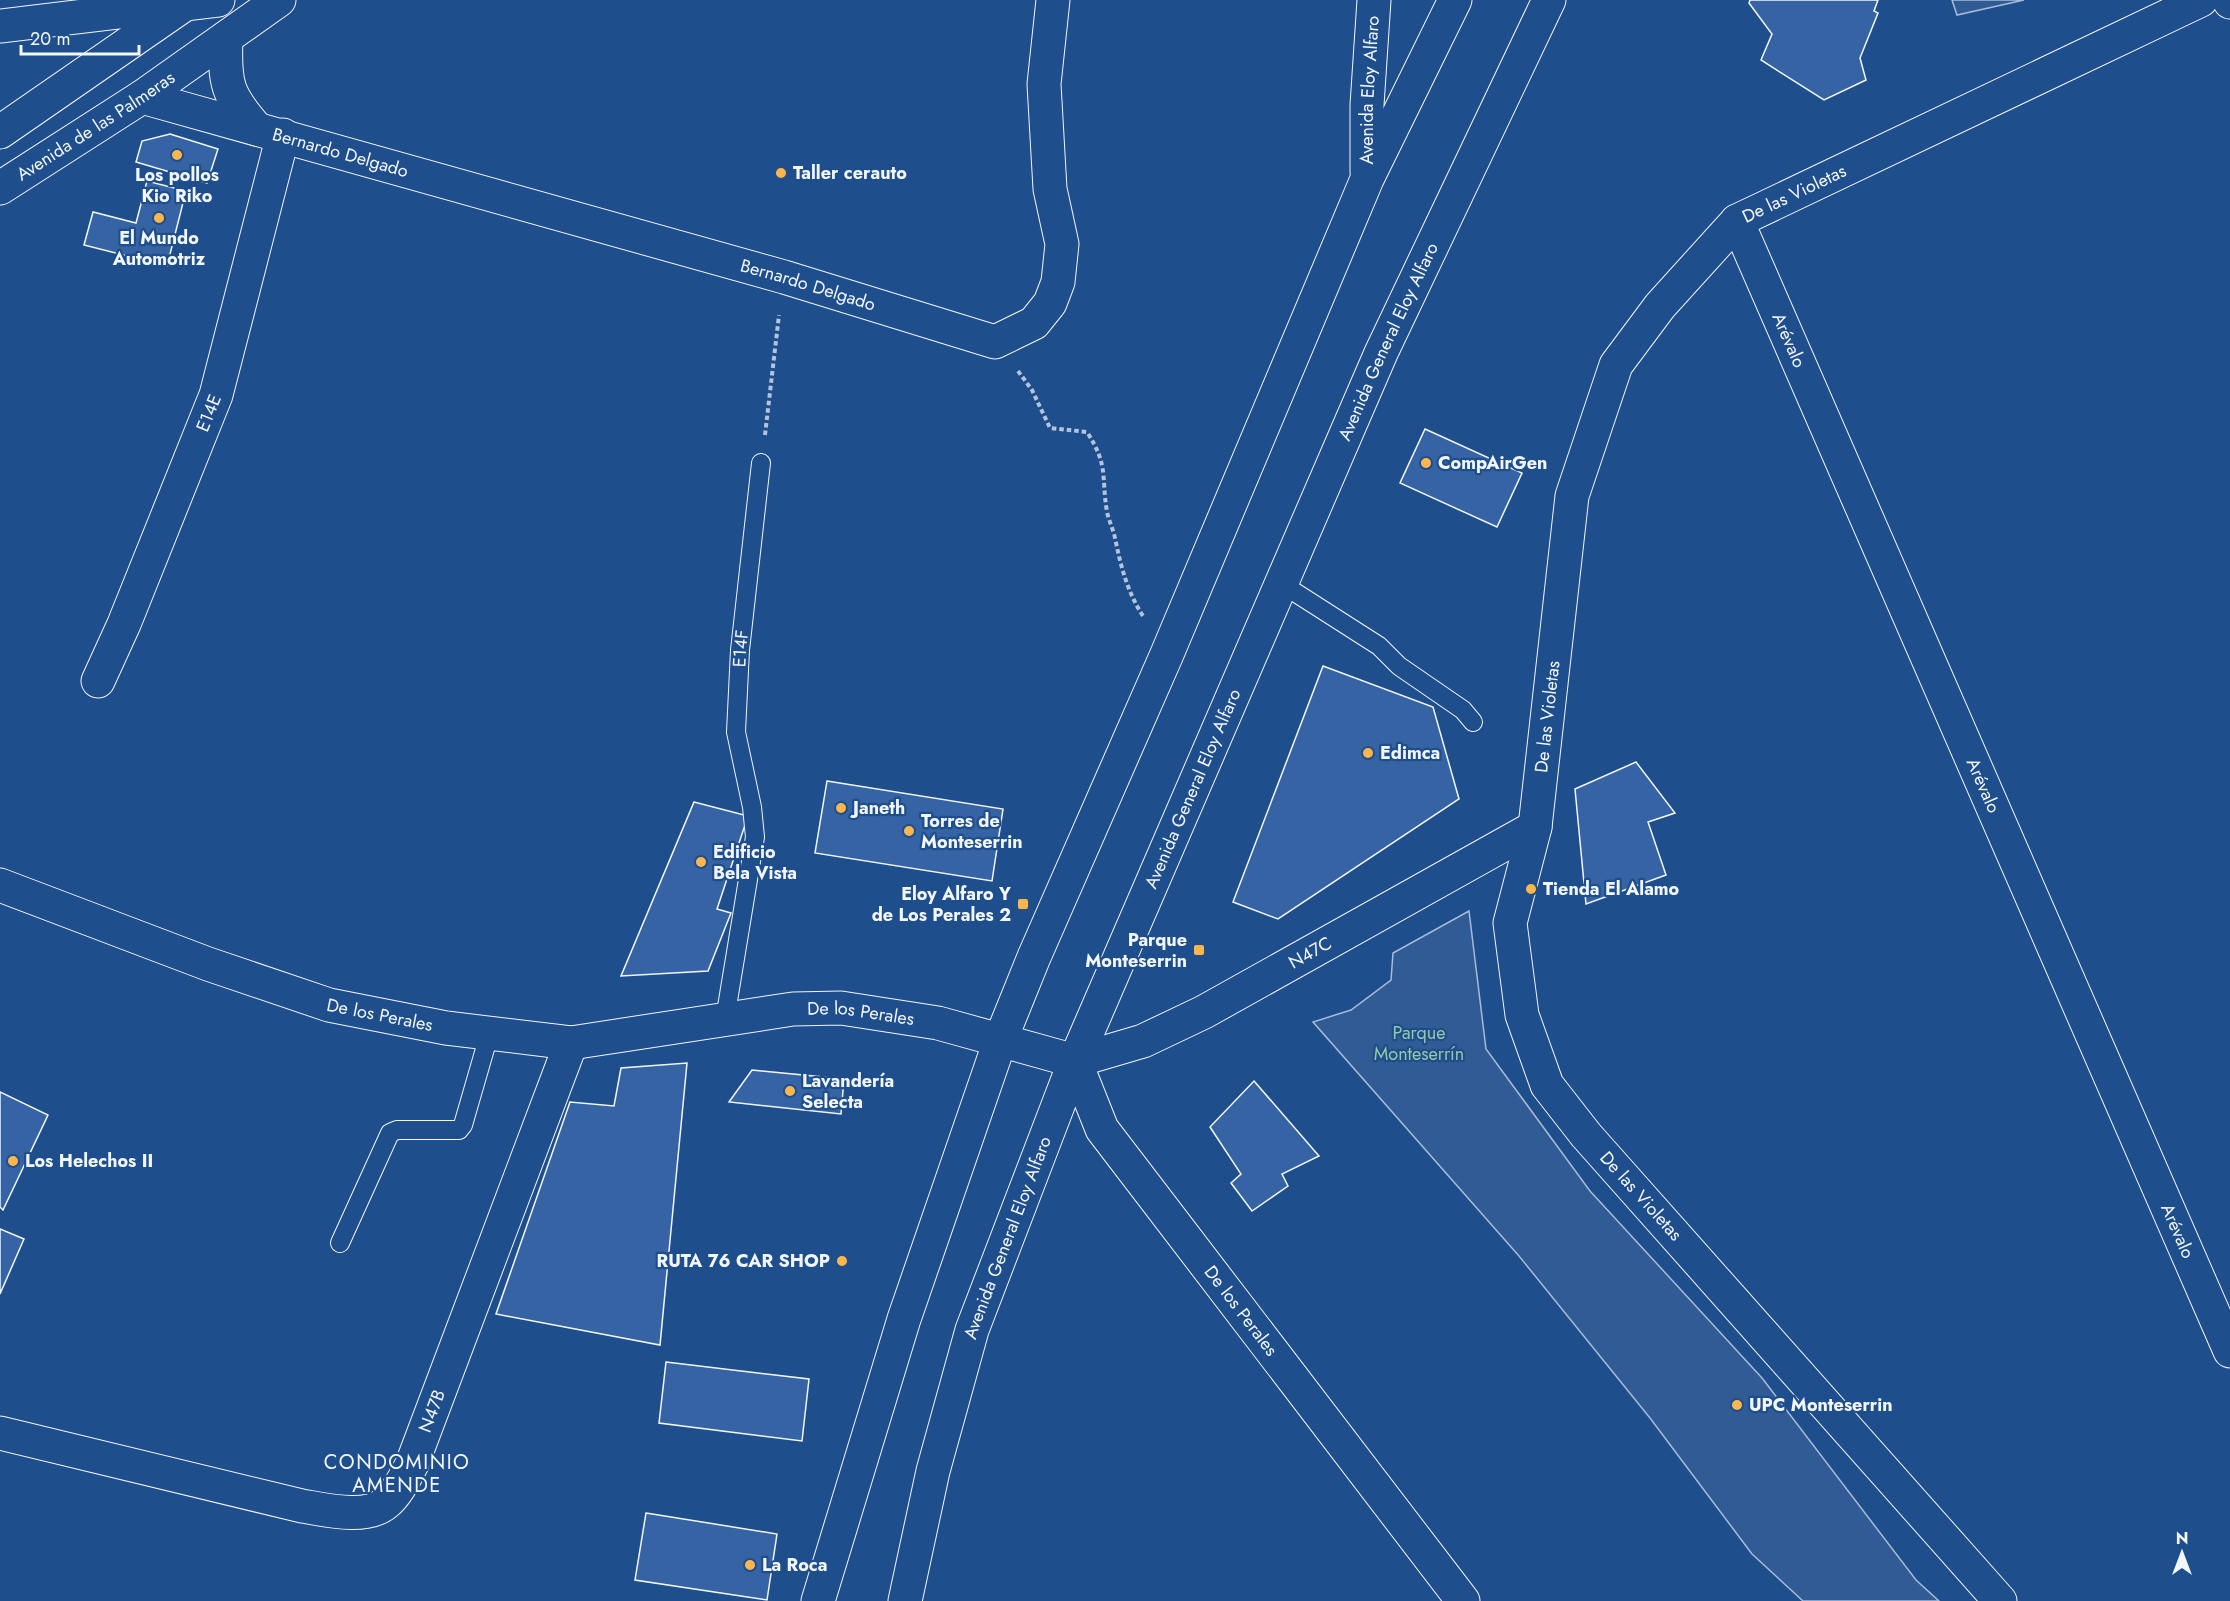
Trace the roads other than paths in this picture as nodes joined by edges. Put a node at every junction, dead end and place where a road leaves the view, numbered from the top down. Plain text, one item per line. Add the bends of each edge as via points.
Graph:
1 (279, 0) edge
2 (1053, 0) edge
3 (1374, 0) edge
4 (1455, 0) edge
5 (1549, 0) edge
6 (2201, 0) edge
7 (199, 1) edge
8 (0, 26) edge
9 (226, 38) junction
10 (141, 97) junction
11 (0, 132) edge
12 (270, 132) junction
13 (1367, 179) junction
14 (0, 188) edge
15 (1737, 221) junction
16 (761, 463) road end
17 (1282, 584) junction
18 (98, 681) dead end
19 (1473, 722) dead end
20 (1535, 827) junction
21 (0, 885) edge
22 (725, 1019) junction
23 (489, 1035) junction
24 (1000, 1041) junction
25 (571, 1043) junction
26 (1075, 1061) junction
27 (340, 1243) dead end
28 (2230, 1351) edge
29 (0, 1433) edge
30 (818, 1601) edge
31 (905, 1601) edge
32 (1463, 1601) edge
33 (2000, 1601) edge

1 - 9 street, Avenida de las Palmeras
2 - 12 street, Bernardo Delgado via 1044,84 1050,189 1062,244 1058,282 1050,303 1034,323 995,342 784,277
3 - 13 street, Avenida Eloy Alfaro
4 - 13 street
5 - 17 street, Avenida General Eloy Alfaro via 1382,353
6 - 15 street, De las Violetas
7 - 8 street
7 - 11 street
9 - 10 street, Avenida de las Palmeras
9 - 12 street, Bernardo Delgado via 224,74 237,106
10 - 12 street, Bernardo Delgado
10 - 14 street, Avenida de las Palmeras
12 - 18 street, E14E via 216,395
13 - 24 street
15 - 20 street, De las Violetas via 1660,306 1616,365 1572,496
15 - 28 street, Arévalo
16 - 22 lane, E14F via 740,650 736,732 751,798 755,837
17 - 19 lane via 1379,646
17 - 26 street, Avenida General Eloy Alfaro
20 - 26 street, N47C via 1204,1012 1143,1041
20 - 33 street, De las Violetas via 1510,923 1522,1015 1547,1085 1586,1135
21 - 23 street, De los Perales via 329,1005
22 - 24 street, De los Perales via 793,1009 841,1008 938,1023
22 - 25 street, De los Perales
23 - 25 street, De los Perales
23 - 27 lane via 463,1125 459,1130 390,1133
24 - 26 street, De los Perales
24 - 30 street via 904,1319
25 - 29 street, N47B via 412,1464 385,1504 375,1509 345,1511 302,1506
26 - 31 street, Avenida General Eloy Alfaro via 972,1330 933,1471
26 - 32 street, De los Perales via 1102,1129

